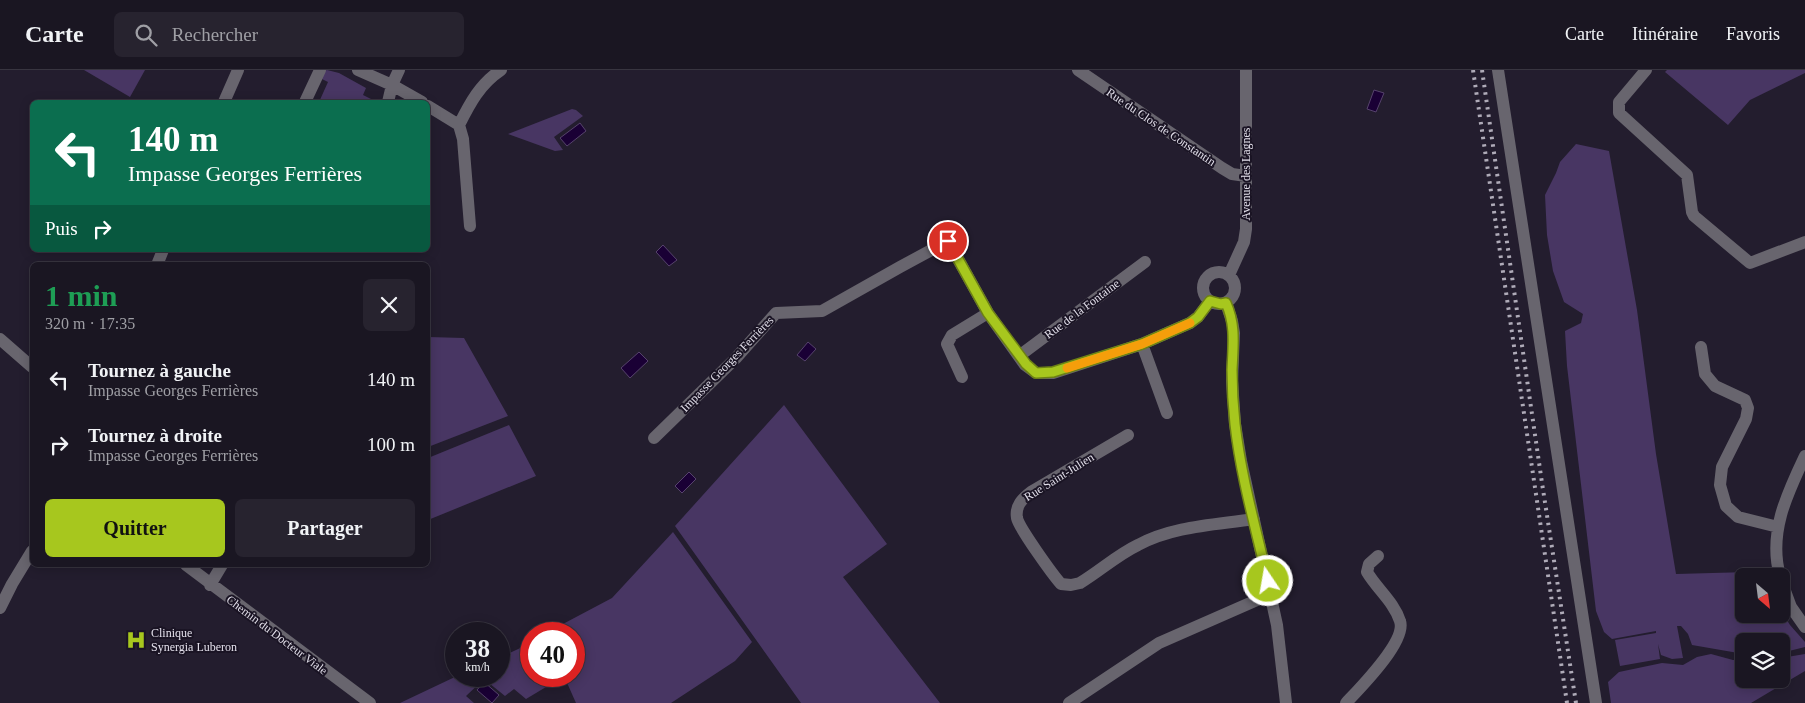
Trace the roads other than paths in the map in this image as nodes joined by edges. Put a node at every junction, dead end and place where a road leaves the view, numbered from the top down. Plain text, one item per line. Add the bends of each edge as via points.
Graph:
1 (238, 70) edge
2 (320, 70) edge
3 (358, 70) edge
4 (399, 70) edge
5 (501, 70) edge
6 (1078, 70) edge
7 (1246, 70) edge
8 (1498, 70) edge
9 (1646, 70) edge
10 (392, 85) junction
11 (225, 100) edge
12 (306, 100) edge
13 (388, 100) edge
14 (418, 100) edge
15 (430, 107) edge
16 (459, 125) junction
17 (1246, 176) junction
18 (470, 226) dead end
19 (1805, 242) edge
20 (1145, 262) dead end
21 (1230, 274) junction
22 (1210, 301) junction
23 (1226, 303) junction
24 (988, 313) junction
25 (0, 339) edge
26 (1142, 344) junction
27 (1701, 347) dead end
28 (1019, 356) junction
29 (30, 365) edge
30 (962, 377) dead end
31 (1167, 413) dead end
32 (1128, 435) dead end
33 (654, 438) dead end
34 (1804, 460) edge
35 (1254, 519) junction
36 (1778, 527) junction
37 (1378, 556) dead end
38 (28, 563) edge
39 (189, 567) edge
40 (221, 567) edge
41 (1779, 568) edge
42 (210, 584) junction
43 (1271, 596) junction
44 (1790, 603) edge
45 (0, 608) edge
46 (1805, 627) edge
47 (370, 703) edge
48 (1069, 703) edge
49 (1286, 703) edge
50 (1346, 703) edge
51 (1596, 703) edge

1 - 11 street
2 - 12 street
3 - 10 street
4 - 10 street
5 - 16 street via 485,82 472,99
6 - 17 street, Rue du Clos de Constantin via 1222,168 1232,174
7 - 17 street, Avenue des Lagnes
8 - 51 street
9 - 19 street via 1619,102 1619,113 1687,175 1694,216 1750,263
10 - 13 street
10 - 14 street
15 - 16 street
16 - 18 street
17 - 21 street, Avenue des Lagnes via 1244,242
20 - 28 street, Rue de la Fontaine
21 - 22 street via 1219,271 1208,276 1203,292
21 - 23 street via 1236,290
22 - 23 street
22 - 26 street, Impasse Georges Ferrières via 1190,323
23 - 35 street via 1234,333 1232,380 1235,424
24 - 28 street, Impasse Georges Ferrières
24 - 30 street via 952,335 947,344
24 - 33 street, Impasse Georges Ferrières via 948,241 822,311 776,313 736,358
25 - 29 street
26 - 28 street, Impasse Georges Ferrières via 1053,372 1036,373
26 - 31 street
27 - 36 street via 1706,374 1715,386 1745,400 1748,408 1746,419 1722,467 1720,485 1726,506 1738,517
32 - 35 street, Rue Saint-Julien via 1021,500 1017,519 1061,584 1080,583 1138,545 1161,535
34 - 36 street via 1784,502
35 - 43 street
36 - 41 street
37 - 50 street via 1368,564 1367,572 1401,622 1399,635 1385,659
38 - 45 street
39 - 42 street, Chemin du Docteur Viale
40 - 42 street
42 - 47 street, Chemin du Docteur Viale
43 - 48 street via 1159,643
43 - 49 street
44 - 46 street

